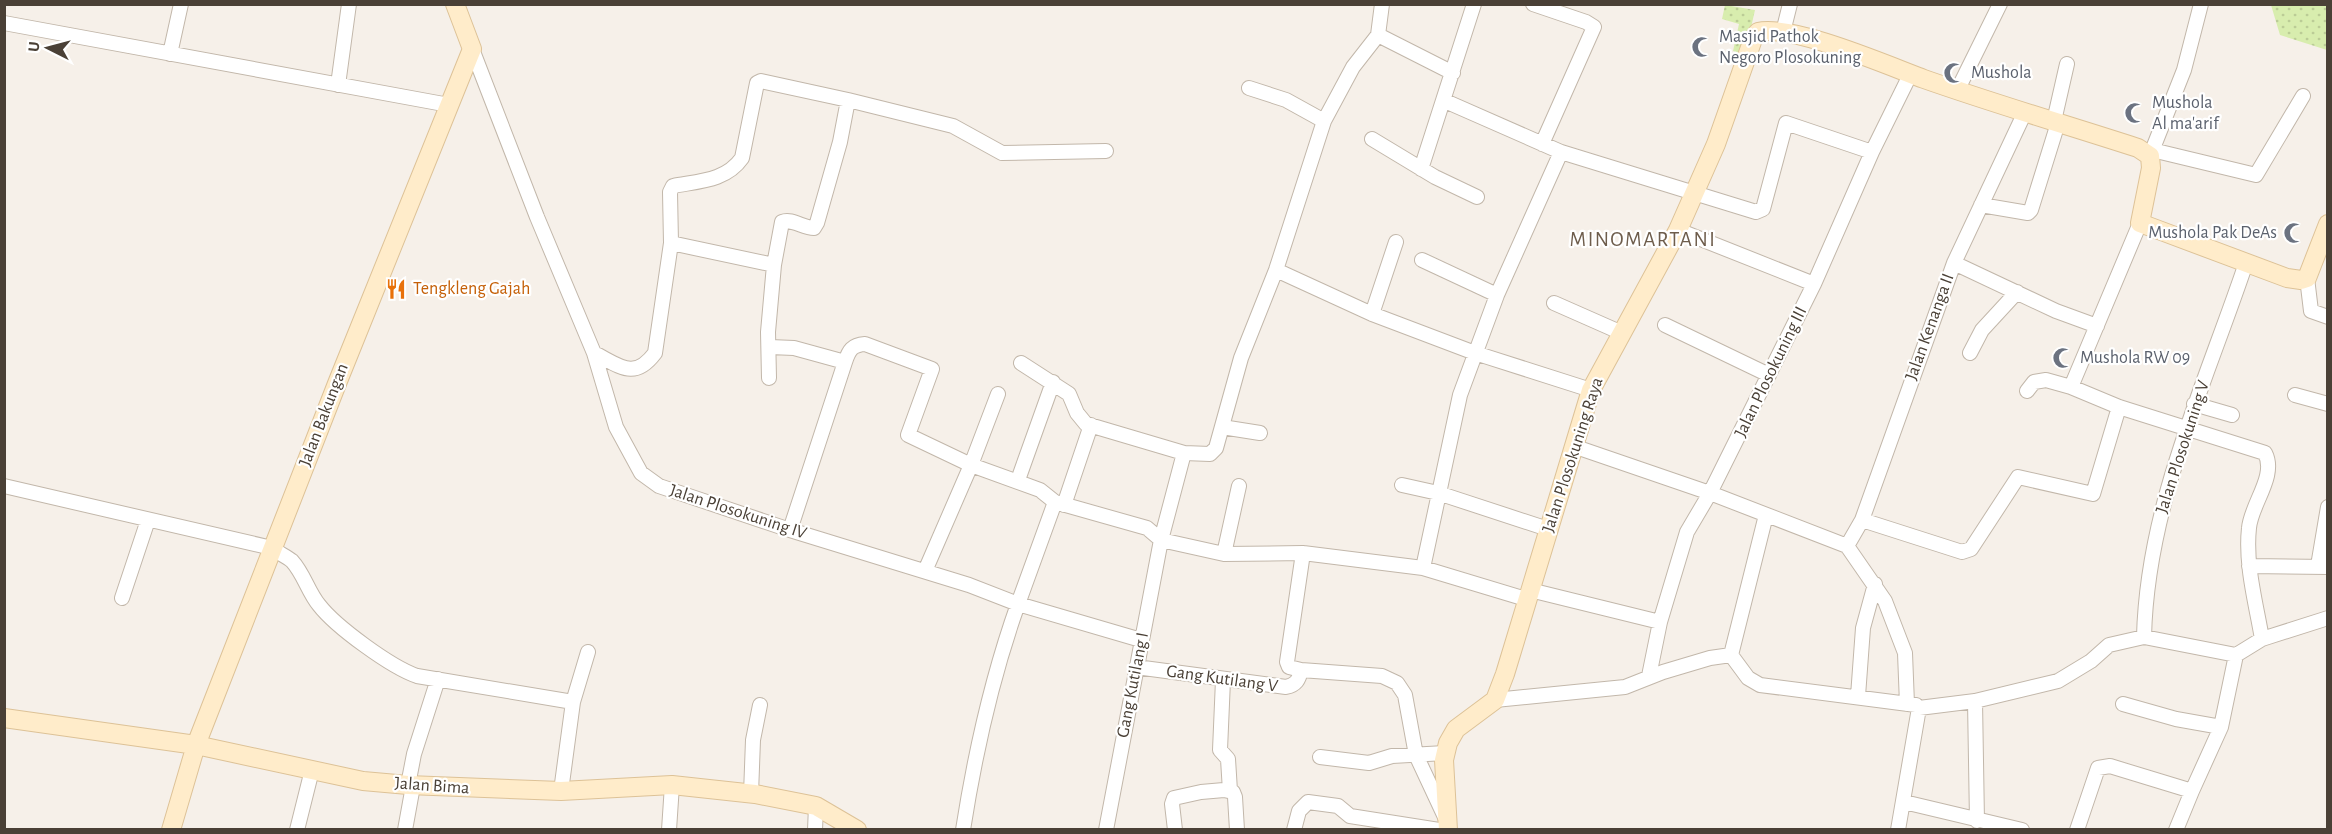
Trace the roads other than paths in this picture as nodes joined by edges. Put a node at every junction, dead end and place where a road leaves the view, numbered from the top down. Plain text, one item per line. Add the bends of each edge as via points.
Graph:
1 (181, 4) edge
2 (349, 4) edge
3 (455, 4) edge
4 (1382, 4) edge
5 (1474, 4) edge
6 (1533, 4) edge
7 (1790, 4) edge
8 (2000, 4) edge
9 (2201, 4) edge
10 (4, 23) edge
11 (1783, 32) junction
12 (1378, 34) junction
13 (472, 49) junction
14 (170, 54) junction
15 (2067, 64) dead end
16 (1453, 73) junction
17 (1911, 73) junction
18 (484, 84) junction
19 (338, 85) junction
20 (457, 85) junction
21 (1249, 88) dead end
22 (1958, 89) junction
23 (2303, 96) dead end
24 (848, 100) junction
25 (1445, 101) junction
26 (448, 105) junction
27 (2025, 112) junction
28 (1324, 121) junction
29 (2056, 122) junction
30 (1372, 139) dead end
31 (1542, 144) junction
32 (1106, 151) dead end
33 (1562, 152) junction
34 (1872, 152) junction
35 (2151, 153) junction
36 (1421, 169) junction
37 (1694, 193) junction
38 (1477, 197) dead end
39 (1981, 205) junction
40 (2140, 222) junction
41 (2328, 224) edge
42 (1678, 231) junction
43 (1396, 242) dead end
44 (671, 243) junction
45 (1422, 260) dead end
46 (1954, 263) junction
47 (2246, 263) junction
48 (774, 266) junction
49 (1276, 270) junction
50 (2307, 278) junction
51 (1814, 284) junction
52 (2018, 292) junction
53 (1497, 295) junction
54 (1554, 303) dead end
55 (1372, 314) junction
56 (2328, 317) edge
57 (1665, 325) dead end
58 (2097, 326) junction
59 (1622, 333) junction
60 (770, 347) junction
61 (594, 353) junction
62 (1475, 353) junction
63 (1970, 353) dead end
64 (845, 362) junction
65 (1021, 363) dead end
66 (1769, 375) junction
67 (769, 378) dead end
68 (1053, 382) junction
69 (2071, 387) junction
70 (1591, 390) junction
71 (2026, 391) dead end
72 (998, 394) dead end
73 (2295, 394) dead end
74 (2326, 399) edge
75 (2194, 404) junction
76 (2119, 407) junction
77 (2232, 415) dead end
78 (1091, 425) junction
79 (1222, 427) junction
80 (2187, 429) junction
81 (1260, 433) dead end
82 (1573, 446) junction
83 (1184, 453) junction
84 (971, 465) junction
85 (1018, 480) junction
86 (1402, 485) dead end
87 (4, 486) edge
88 (1239, 486) dead end
89 (1438, 493) junction
90 (1710, 493) junction
91 (1060, 504) junction
92 (2328, 507) edge
93 (1766, 515) junction
94 (148, 520) junction
95 (1862, 520) junction
96 (1548, 529) junction
97 (790, 530) junction
98 (1161, 540) junction
99 (1847, 546) junction
100 (272, 548) junction
101 (1303, 553) junction
102 (1224, 554) junction
103 (2249, 566) junction
104 (2323, 567) edge
105 (1423, 568) junction
106 (925, 571) junction
107 (1875, 584) junction
108 (1528, 595) junction
109 (122, 598) dead end
110 (1018, 604) junction
111 (2328, 618) edge
112 (1660, 622) junction
113 (2144, 637) junction
114 (2262, 639) junction
115 (1141, 640) junction
116 (588, 652) dead end
117 (2236, 655) junction
118 (1731, 656) junction
119 (1137, 667) junction
120 (1300, 670) junction
121 (1649, 676) junction
122 (438, 679) junction
123 (1223, 680) junction
124 (1858, 696) junction
125 (1495, 700) junction
126 (1975, 701) junction
127 (573, 702) junction
128 (1907, 704) junction
129 (2122, 704) dead end
130 (760, 705) dead end
131 (1924, 707) junction
132 (4, 718) edge
133 (2221, 727) junction
134 (196, 745) junction
135 (1445, 753) junction
136 (1420, 755) junction
137 (1320, 757) dead end
138 (312, 770) junction
139 (410, 785) junction
140 (672, 785) junction
141 (561, 790) junction
142 (1230, 791) junction
143 (2192, 791) junction
144 (751, 794) junction
145 (1904, 801) junction
146 (816, 806) junction
147 (1977, 821) junction
148 (1402, 827) edge
149 (1445, 827) edge
150 (171, 830) edge
151 (297, 830) edge
152 (405, 830) edge
153 (669, 830) edge
154 (815, 830) edge
155 (857, 830) edge
156 (963, 830) edge
157 (1106, 830) edge
158 (1175, 830) edge
159 (1237, 830) edge
160 (1294, 830) edge
161 (1898, 830) edge
162 (2022, 830) edge
163 (2077, 830) edge
164 (2176, 830) edge

1 - 14 street
2 - 19 street
3 - 13 street
4 - 12 street
5 - 16 street
6 - 31 street via 1594,27
7 - 11 street
8 - 22 street
9 - 35 street via 2184,70
10 - 14 street
11 - 17 street, Jalan Plosokuning Raya
11 - 37 street, Jalan Plosokuning Raya via 1758,32 1753,39 1716,144
12 - 16 street
12 - 28 street via 1353,67
13 - 18 street, Jalan Plosokuning IV
13 - 20 street, Jalan Bakungan
14 - 19 street
15 - 29 street
16 - 25 street
17 - 22 street, Jalan Plosokuning Raya
17 - 34 street, Jalan Plosokuning III
18 - 20 street
18 - 61 street, Jalan Plosokuning IV
19 - 26 street
20 - 26 street, Jalan Bakungan
21 - 28 street via 1286,100
22 - 27 street, Jalan Plosokuning Raya
23 - 35 street via 2256,175
24 - 32 street via 953,126 1002,153
24 - 44 street via 757,83 742,158 735,168 717,178 671,188
24 - 48 street via 817,223 810,228 787,220 782,222
25 - 31 street
25 - 36 street
26 - 100 street, Jalan Bakungan
27 - 29 street, Jalan Plosokuning Raya
27 - 39 street, Jalan Kenanga II
28 - 49 street
29 - 35 street, Jalan Plosokuning Raya
29 - 39 street via 2031,210 2028,213
30 - 36 street
31 - 33 street
33 - 37 street
33 - 53 street
34 - 37 street via 1786,123 1761,212
34 - 51 street, Jalan Plosokuning III
35 - 40 street
36 - 38 street
37 - 42 street, Jalan Plosokuning Raya
39 - 46 street, Jalan Kenanga II
40 - 47 street
40 - 58 street
41 - 50 street
42 - 51 street
42 - 59 street, Jalan Plosokuning Raya
43 - 55 street
44 - 48 street
44 - 61 street via 655,353 637,370
45 - 53 street
46 - 52 street
46 - 95 street, Jalan Kenanga II
47 - 50 street via 2287,278
47 - 75 street, Jalan Plosokuning V
48 - 60 street
49 - 55 street
49 - 79 street via 1241,358
50 - 56 street via 2311,311
51 - 66 street, Jalan Plosokuning III
52 - 58 street
52 - 63 street via 1982,330
53 - 62 street
54 - 59 street
55 - 62 street
57 - 66 street
58 - 69 street
59 - 70 street, Jalan Plosokuning Raya
60 - 64 street via 794,348
60 - 67 street
61 - 97 street, Jalan Plosokuning IV via 616,427 640,473 659,486
62 - 70 street
62 - 89 street via 1460,395
64 - 84 street via 849,350 865,344 932,369 908,435
64 - 97 street
65 - 68 street
66 - 90 street, Jalan Plosokuning III
68 - 78 street via 1070,394 1081,419
68 - 85 street
69 - 71 street via 2040,380
69 - 76 street
70 - 82 street, Jalan Plosokuning Raya
72 - 84 street
73 - 74 street
75 - 77 street
75 - 80 street, Jalan Plosokuning V
76 - 80 street
76 - 95 street via 2093,494 2018,477 1971,549 1962,552
78 - 83 street
78 - 91 street
79 - 81 street
79 - 83 street via 1216,448 1210,454
80 - 103 street via 2261,450 2267,458 2266,477 2248,528
80 - 113 street, Jalan Plosokuning V via 2158,524
82 - 90 street
82 - 96 street, Jalan Plosokuning Raya
83 - 98 street, Gang Kutilang I
84 - 85 street
84 - 106 street
85 - 91 street
86 - 89 street
87 - 94 street
88 - 102 street
89 - 96 street
89 - 105 street
90 - 93 street
90 - 112 street, Jalan Plosokuning III via 1687,532
91 - 98 street via 1147,528
91 - 110 street
92 - 104 street
93 - 99 street
93 - 118 street
94 - 100 street
94 - 109 street
95 - 99 street, Jalan Kenanga II
96 - 108 street, Jalan Plosokuning Raya
97 - 106 street, Jalan Plosokuning IV
98 - 102 street
98 - 115 street, Gang Kutilang I
99 - 107 street
100 - 122 street via 299,570 330,618 401,670
100 - 134 street, Jalan Bakungan
101 - 102 street
101 - 105 street
101 - 120 street via 1287,662 1289,667
103 - 104 street
103 - 114 street
105 - 108 street
106 - 110 street, Jalan Plosokuning IV
107 - 124 street via 1863,628
107 - 128 street via 1905,653
108 - 112 street
108 - 125 street, Jalan Plosokuning Raya
110 - 115 street, Jalan Plosokuning IV
110 - 156 street via 986,713
111 - 114 street
112 - 121 street, Jalan Plosokuning III
113 - 117 street
113 - 126 street via 2109,645 2058,681
114 - 117 street
115 - 119 street, Gang Kutilang I
116 - 127 street
117 - 133 street
118 - 121 street via 1710,658
118 - 124 street via 1748,678 1760,685
119 - 123 street, Gang Kutilang V
119 - 157 street, Gang Kutilang I
120 - 123 street, Gang Kutilang V via 1294,686
120 - 136 street, Gang Kutilang V via 1382,676 1397,683 1405,695
121 - 125 street via 1624,687
122 - 127 street
122 - 139 street via 414,754
123 - 142 street via 1220,750 1228,759
124 - 128 street
125 - 135 street via 1456,729
126 - 131 street
126 - 147 street
127 - 141 street
128 - 131 street
129 - 133 street
130 - 144 street via 753,740
131 - 145 street via 1916,713
132 - 134 street, Jalan Bima
133 - 143 street
134 - 138 street, Jalan Bima
134 - 150 street, Jalan Bakungan
135 - 136 street
135 - 149 street
136 - 137 street via 1392,756 1369,764
136 - 149 street, Gang Kutilang V
138 - 139 street, Jalan Bima via 363,781
138 - 151 street
139 - 141 street, Jalan Bima
139 - 152 street
140 - 141 street, Jalan Bima
140 - 144 street, Jalan Bima
140 - 153 street
142 - 158 street via 1174,798
142 - 159 street via 1235,797
143 - 163 street via 2110,766 2098,768
143 - 164 street
144 - 146 street, Jalan Bima
145 - 147 street
145 - 161 street
146 - 154 street
146 - 155 street, Jalan Bima
147 - 162 street
148 - 149 street
148 - 160 street via 1350,816 1338,806 1308,802 1299,811

